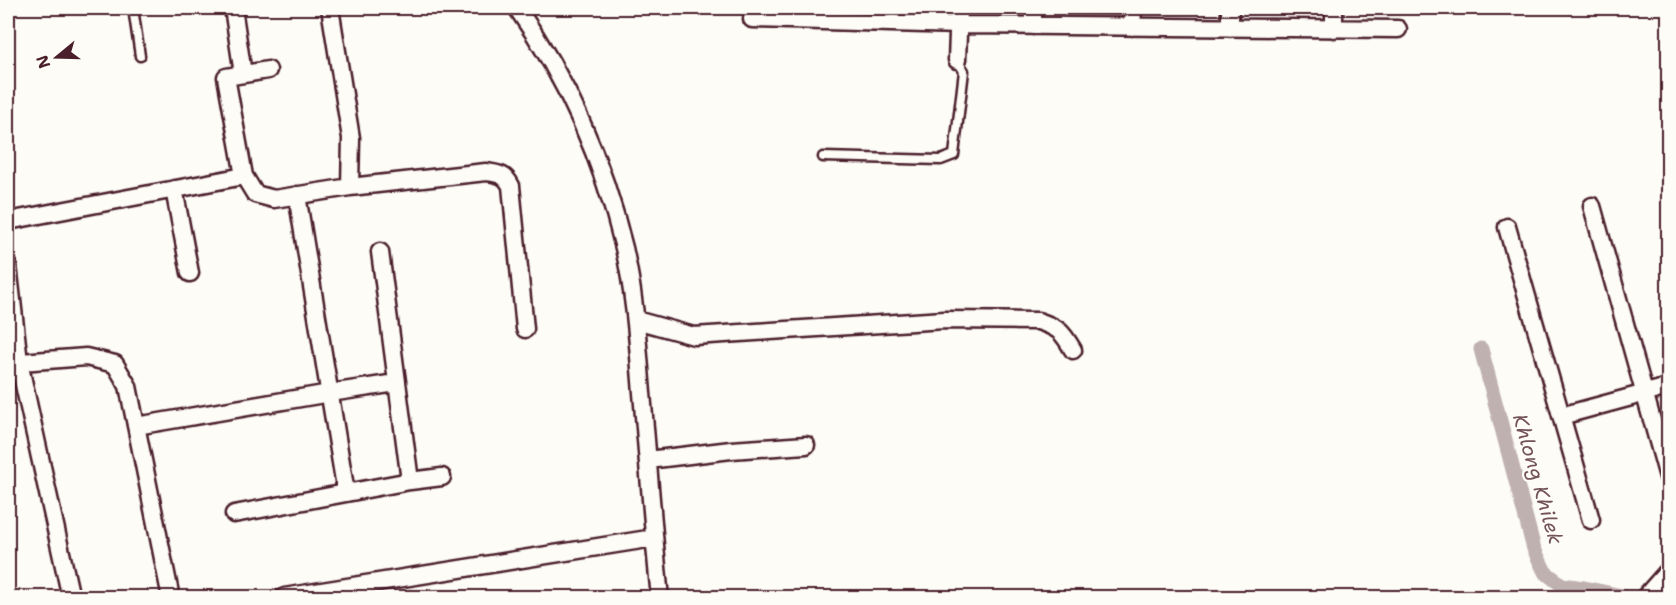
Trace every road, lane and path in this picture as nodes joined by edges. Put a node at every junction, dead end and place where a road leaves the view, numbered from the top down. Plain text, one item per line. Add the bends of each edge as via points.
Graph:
1 (133, 8) edge
2 (233, 8) edge
3 (330, 8) edge
4 (518, 8) edge
5 (958, 8) edge
6 (1033, 8) edge
7 (1133, 8) edge
8 (1230, 8) edge
9 (1334, 8) edge
10 (776, 13) edge
11 (859, 15) edge
12 (753, 19) dead end
13 (959, 25) junction
14 (1033, 26) junction
15 (1132, 27) junction
16 (1230, 28) junction
17 (1334, 29) junction
18 (1398, 29) dead end
19 (140, 56) dead end
20 (957, 60) joint
21 (268, 70) dead end
22 (243, 74) junction
23 (823, 157) dead end
24 (244, 176) junction
25 (350, 187) junction
26 (174, 189) junction
27 (297, 195) junction
28 (1592, 206) dead end
29 (8, 221) edge
30 (1507, 227) dead end
31 (380, 252) dead end
32 (8, 266) edge
33 (190, 273) dead end
34 (636, 320) junction
35 (525, 329) dead end
36 (1073, 350) dead end
37 (13, 362) edge
38 (396, 383) junction
39 (1668, 387) edge
40 (330, 393) junction
41 (1645, 393) junction
42 (1561, 416) junction
43 (136, 426) junction
44 (806, 445) dead end
45 (648, 460) junction
46 (442, 477) dead end
47 (1668, 477) edge
48 (410, 481) junction
49 (346, 493) junction
50 (234, 514) dead end
51 (1591, 520) dead end
52 (654, 538) junction
53 (1668, 571) edge
54 (71, 597) edge
55 (171, 597) edge
56 (284, 597) edge
57 (660, 597) edge
58 (1644, 597) edge

1 - 19 lane
2 - 22 street
3 - 25 street via 351,138
4 - 34 street via 573,102 604,178 624,249
5 - 13 street
6 - 14 street
7 - 15 street
8 - 16 street
9 - 17 street
10 - 11 street
10 - 12 street
11 - 13 street
13 - 14 street
13 - 20 street
14 - 15 street
15 - 16 street
16 - 17 street
17 - 18 street
20 - 23 lane via 964,71 954,155 941,160
21 - 22 street
22 - 24 street via 226,76
24 - 26 street
24 - 27 street via 255,194 274,199
25 - 27 street
25 - 35 street via 486,172 507,178 511,186
26 - 29 street
26 - 33 street
27 - 40 street
28 - 41 street
30 - 42 street
31 - 38 street
32 - 37 street
34 - 36 street via 694,336 944,320 1038,321 1063,333
34 - 45 street
37 - 43 street via 86,357 115,364 128,386
37 - 54 street
38 - 40 street
38 - 48 street
39 - 41 street
40 - 43 street
40 - 49 street
41 - 42 street
41 - 47 street
42 - 51 street
43 - 55 street
44 - 45 street
45 - 52 street
46 - 48 street
48 - 49 street
49 - 50 street
52 - 56 street
52 - 57 street
53 - 58 street

